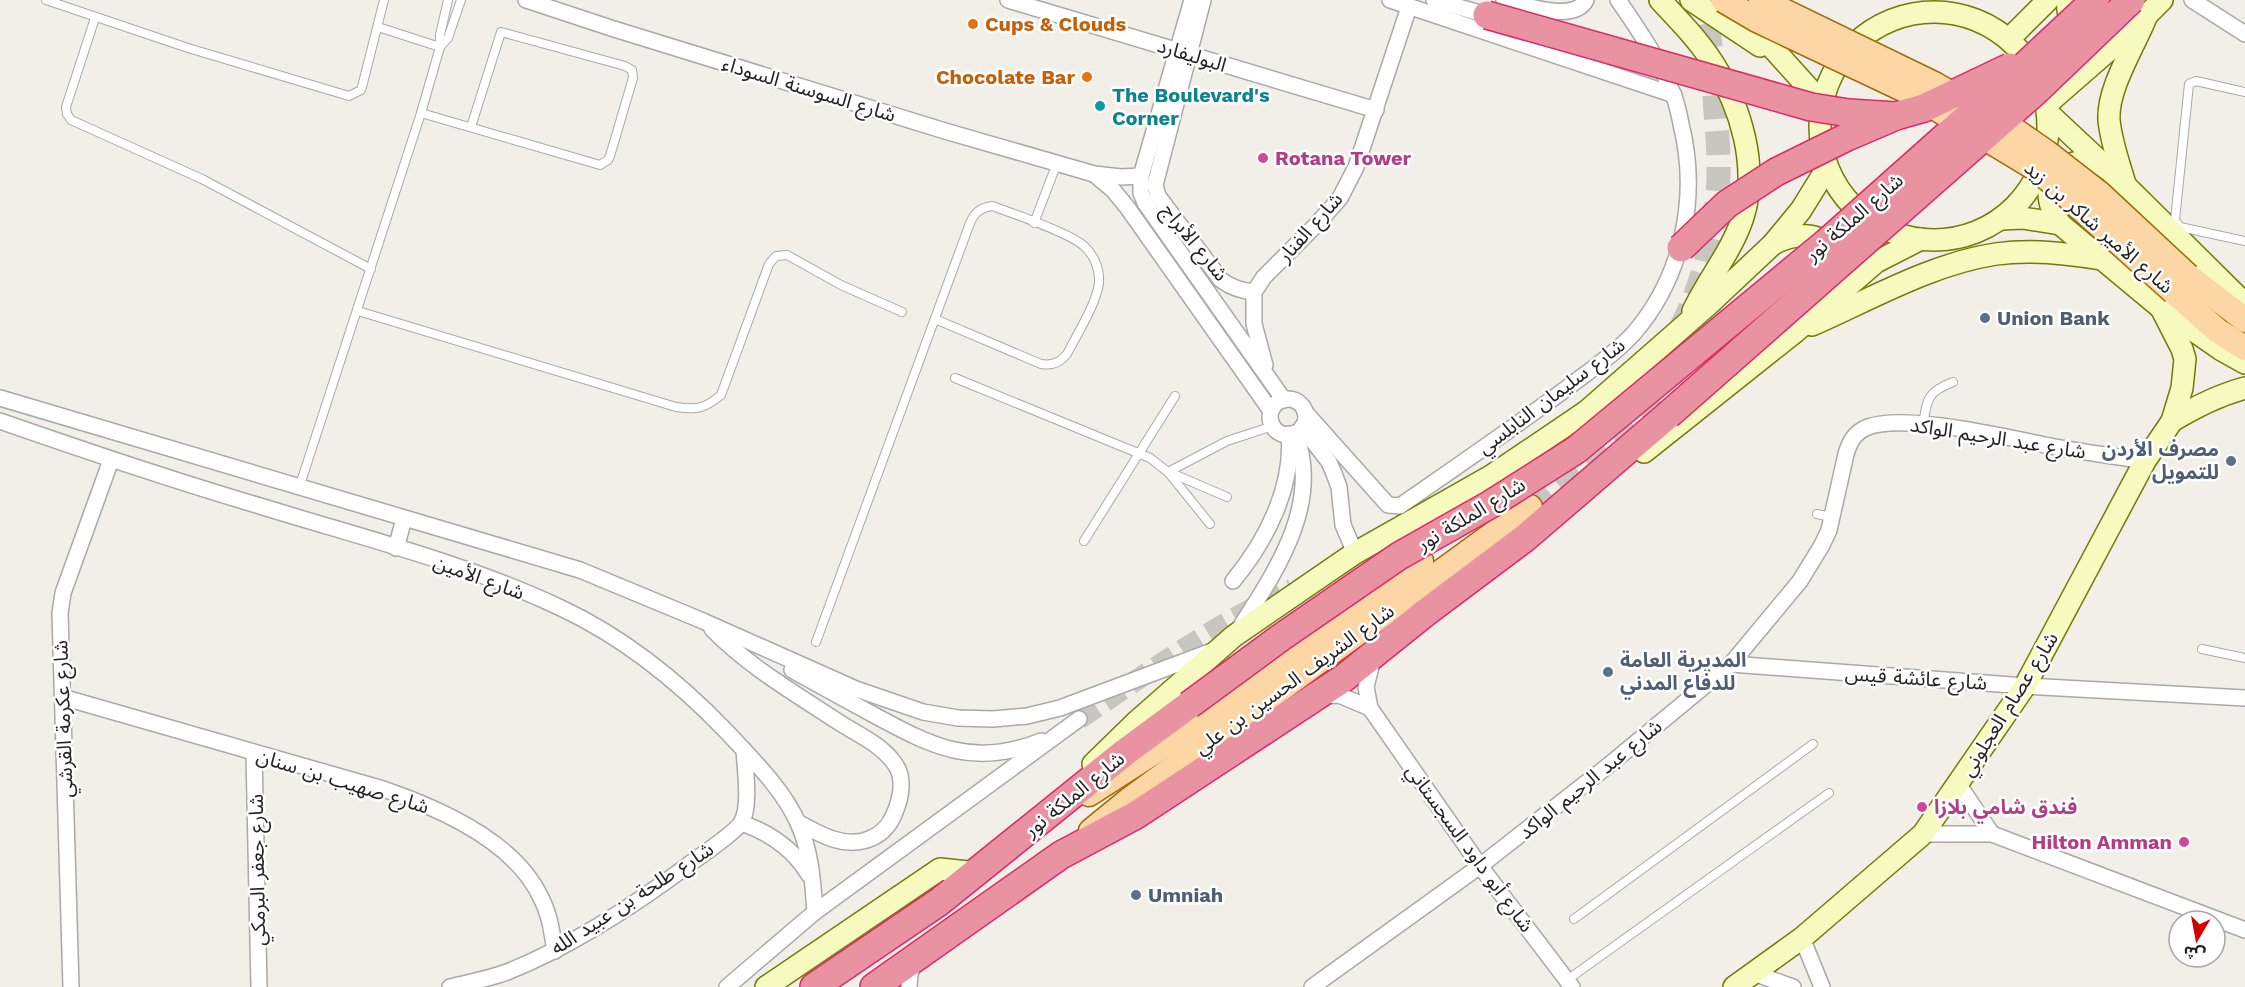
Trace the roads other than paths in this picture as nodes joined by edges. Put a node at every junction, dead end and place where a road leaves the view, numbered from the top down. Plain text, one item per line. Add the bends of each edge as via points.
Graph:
1 (46, 0) edge
2 (384, 0) edge
3 (448, 0) edge
4 (461, 0) edge
5 (526, 0) edge
6 (1008, 0) edge
7 (1192, 0) edge
8 (1203, 0) edge
9 (1390, 0) edge
10 (1434, 0) edge
11 (1586, 0) edge
12 (1618, 0) edge
13 (1660, 0) edge
14 (1691, 0) edge
15 (1723, 0) edge
16 (1730, 0) edge
17 (1761, 0) edge
18 (2048, 0) edge
19 (2068, 0) edge
20 (2095, 0) edge
21 (2162, 0) edge
22 (2192, 0) edge
23 (1913, 6) edge
24 (1409, 7) junction
25 (1495, 8) edge
26 (2137, 15) edge
27 (94, 18) junction
28 (378, 27) junction
29 (2245, 33) edge
30 (2009, 39) junction
31 (440, 47) junction
32 (1183, 52) junction
33 (2038, 53) junction
34 (1788, 64) junction
35 (2245, 92) edge
36 (1674, 95) junction
37 (1821, 102) junction
38 (2048, 108) junction
39 (1376, 110) junction
40 (421, 113) junction
41 (1896, 116) junction
42 (471, 127) junction
43 (1057, 163) junction
44 (1827, 168) junction
45 (1094, 174) junction
46 (1141, 176) junction
47 (2118, 178) junction
48 (2001, 219) junction
49 (1034, 223) junction
50 (2060, 224) junction
51 (1921, 239) junction
52 (2245, 241) edge
53 (1773, 244) junction
54 (1681, 248) junction
55 (2101, 259) junction
56 (371, 269) junction
57 (1254, 292) junction
58 (2174, 292) junction
59 (1827, 303) junction
60 (2245, 304) edge
61 (358, 311) junction
62 (902, 312) dead end
63 (935, 319) junction
64 (2245, 320) edge
65 (1687, 323) junction
66 (1795, 332) junction
67 (2245, 348) edge
68 (2245, 363) edge
69 (1269, 377) junction
70 (955, 378) dead end
71 (1953, 382) dead end
72 (2245, 388) edge
73 (1175, 396) dead end
74 (0, 398) edge
75 (1284, 400) junction
76 (1272, 418) junction
77 (2172, 420) junction
78 (0, 421) edge
79 (1923, 425) junction
80 (1298, 427) junction
81 (1139, 453) junction
82 (111, 460) junction
83 (2145, 461) junction
84 (1168, 472) junction
85 (299, 488) junction
86 (1227, 497) dead end
87 (1530, 507) tunnel mouth
88 (404, 519) junction
89 (1210, 524) dead end
90 (1525, 538) junction
91 (1084, 541) dead end
92 (396, 548) junction
93 (1355, 553) junction
94 (1421, 561) dead end
95 (1233, 581) dead end
96 (703, 621) junction
97 (816, 642) dead end
98 (1226, 643) junction
99 (2202, 649) dead end
100 (1374, 654) junction
101 (2245, 658) edge
102 (1731, 664) junction
103 (2025, 686) junction
104 (1317, 696) junction
105 (62, 697) junction
106 (2245, 698) edge
107 (1370, 708) junction
108 (1813, 744) dead end
109 (744, 750) junction
110 (254, 753) junction
111 (1959, 784) junction
112 (1829, 793) dead end
113 (742, 823) junction
114 (799, 823) junction
115 (1923, 834) junction
116 (1992, 834) junction
117 (1007, 849) junction
118 (1061, 855) junction
119 (1480, 866) junction
120 (976, 873) junction
121 (813, 882) junction
122 (815, 912) junction
123 (1574, 919) dead end
124 (2245, 930) edge
125 (1802, 938) junction
126 (555, 951) junction
127 (917, 955) junction
128 (1753, 973) junction
129 (1570, 984) edge
130 (71, 987) edge
131 (259, 987) edge
132 (450, 987) edge
133 (727, 987) edge
134 (766, 987) edge
135 (814, 987) edge
136 (874, 987) edge
137 (886, 987) edge
138 (909, 987) edge
139 (1312, 987) edge
140 (1734, 987) edge
141 (1793, 987) edge
142 (1822, 987) edge

1 - 27 lane
2 - 28 lane
3 - 31 lane
4 - 31 lane via 448,38
5 - 43 street, شارع السوسنة السوداء
6 - 32 street, البوليفارد
7 - 32 street, شارع الأبراج
8 - 32 street, شارع الأبراج
9 - 24 street
10 - 25 street
11 - 25 street via 1569,12
12 - 36 street, شارع سليمان النابلسي via 1646,38
13 - 65 main road via 1714,64 1744,130 1749,158 1743,216
14 - 34 main road
15 - 58 main road, شارع الأمير شاكر بن زيد, bridge via 1908,92 2038,170
16 - 34 main road
17 - 58 main road, شارع الأمير شاكر بن زيد, bridge via 1934,84 2046,152 2100,194
18 - 30 main road
19 - 26 main road via 2072,22 2080,30 2114,32
20 - 33 highway, شارع الملكة نور, bridge
21 - 26 main road
22 - 29 street
23 - 30 main road via 1968,16
23 - 37 main road via 1857,41 1834,68
24 - 36 street
24 - 39 street, شارع الفنار
25 - 41 highway, bridge via 1776,98 1849,113
26 - 38 main road
26 - 47 main road via 2109,117
26 - 90 highway, شارع الملكة نور, bridge via 2078,53
27 - 28 lane via 349,96 361,90
27 - 56 lane via 66,107 71,120 202,179
28 - 31 lane
30 - 38 main road via 2034,68
31 - 40 lane
32 - 39 street, البوليفارد
32 - 46 street, شارع الأبراج
32 - 57 street, شارع الأبراج via 1155,185 1158,196 1221,280
33 - 41 highway, bridge via 1950,96
33 - 117 highway, شارع الملكة نور, bridge via 1827,242 1576,450 1400,556 1280,638 1124,753
34 - 37 main road
35 - 52 lane via 2196,81 2190,84 2175,220 2180,227
36 - 54 street, شارع سليمان النابلسي via 1689,161 1689,196
37 - 44 main road via 1819,124
38 - 47 main road
38 - 48 main road via 2048,143 2039,172 2023,198
39 - 57 street, شارع الفنار via 1356,167 1340,198
40 - 42 lane
40 - 56 lane
41 - 54 highway, bridge via 1776,172 1727,204
42 - 42 lane via 596,164 605,163 633,78 632,70 501,32
43 - 45 street, شارع السوسنة السوداء
43 - 49 lane
44 - 51 main road via 1839,189 1874,224
44 - 53 main road via 1801,210
45 - 46 street, شارع السوسنة السوداء
45 - 76 street, شارع السوسنة السوداء via 1127,207
46 - 69 street via 1145,203
47 - 50 main road via 2100,164 2087,161 2062,168 2049,191 2050,205
47 - 60 main road
48 - 50 main road
48 - 51 main road via 1963,237
49 - 63 lane via 992,206 974,214
49 - 63 lane via 1082,244 1098,268 1095,297 1063,359 1041,364
50 - 55 main road
51 - 59 main road via 1876,262
53 - 59 main road via 1802,235 1829,243 1836,251 1839,277
53 - 65 main road
54 - 80 street, شارع سليمان النابلسي via 1670,277 1647,316 1615,351 1400,506 1388,504
55 - 58 main road
55 - 66 main road via 2043,251 1995,254 1904,283
56 - 61 lane
57 - 69 street via 1254,324
58 - 64 main road, شارع الأمير شاكر بن زيد
58 - 67 main road, شارع الأمير شاكر بن زيد via 2218,331
58 - 68 main road via 2220,349
58 - 77 main road, شارع عصام العجلوني via 2185,359 2182,388
59 - 66 main road
61 - 62 lane via 692,410 708,405 720,395 769,264 776,256 787,255
61 - 85 lane
63 - 97 lane
65 - 93 main road via 1587,411 1491,476
66 - 90 main road via 1641,454
69 - 75 street
70 - 81 lane
71 - 79 lane via 1929,396
72 - 77 main road, شارع عصام العجلوني via 2194,407
73 - 81 lane
74 - 85 street
75 - 76 street via 1274,406
75 - 80 street via 1299,403
76 - 80 street via 1283,434
76 - 84 lane
77 - 83 main road, شارع عصام العجلوني
78 - 82 street, شارع الأمين
79 - 83 street, شارع عبد الرحيم الواكد
79 - 102 street, شارع عبد الرحيم الواكد via 1896,423 1856,431 1824,516 1822,545 1800,581
80 - 93 street via 1329,462 1339,487 1343,525
80 - 95 street via 1278,504 1255,553
80 - 98 street via 1304,474 1294,528 1277,567
81 - 84 lane
81 - 91 lane
82 - 92 street, شارع الأمين
82 - 105 street, شارع عكرمة القرشي via 63,593
83 - 103 main road, شارع عصام العجلوني
84 - 86 lane
84 - 89 lane
85 - 88 street
87 - 118 main road, شارع الشريف الحسين بن علي via 1138,793
88 - 92 street
88 - 96 street via 580,570
90 - 100 highway, شارع الملكة نور
92 - 109 street, شارع الأمين via 527,594 602,631 670,679
93 - 98 main road
94 - 117 main road, شارع الشريف الحسين بن علي via 1174,739
96 - 98 street via 856,689 923,712 958,718 1027,716 1060,708
96 - 114 street via 756,667 872,743 896,765 901,786 898,803 891,821 873,839 840,842
96 - 122 street via 932,745 987,754 1012,751 1040,742 1079,719
98 - 117 main road via 1135,723
99 - 101 lane
100 - 104 highway, شارع الملكة نور
100 - 107 street via 1366,687
102 - 103 street, شارع عائشة قيس
102 - 119 street, شارع عبد الرحيم الواكد
103 - 106 street, شارع عائشة قيس
103 - 111 main road, شارع عصام العجلوني
104 - 107 street via 1339,695
104 - 118 highway, شارع الملكة نور via 1136,815
105 - 110 street, شارع صهيب بن سنان
105 - 130 street, شارع عكرمة القرشي
107 - 119 street, شارع أبو داود السجستاني
108 - 123 lane
109 - 113 street via 747,786
109 - 114 street, شارع الأمين
110 - 126 street, شارع صهيب بن سنان via 425,803 483,836 519,864 541,897
110 - 131 street, شارع جعفر البرمكي
111 - 115 main road, شارع عصام العجلوني
111 - 116 street
112 - 129 lane
113 - 121 street via 776,839 797,858
113 - 126 street, شارع طلحة بن عبيد الله via 677,874
114 - 121 street, شارع الأمين
115 - 116 street
115 - 125 main road, شارع عصام العجلوني
116 - 124 street
117 - 120 highway, شارع الملكة نور
118 - 127 highway, شارع الملكة نور
119 - 129 street, شارع أبو داود السجستاني
119 - 139 street, شارع عبد الرحيم الواكد
120 - 134 main road via 940,869
120 - 135 highway, شارع الملكة نور
121 - 122 street, شارع الأمين
122 - 133 street
125 - 128 main road, شارع عصام العجلوني
125 - 142 street
126 - 132 street, شارع طلحة بن عبيد الله via 505,973
127 - 136 highway, شارع الملكة نور
127 - 138 street
128 - 140 main road, شارع عصام العجلوني
128 - 141 street
136 - 137 street

